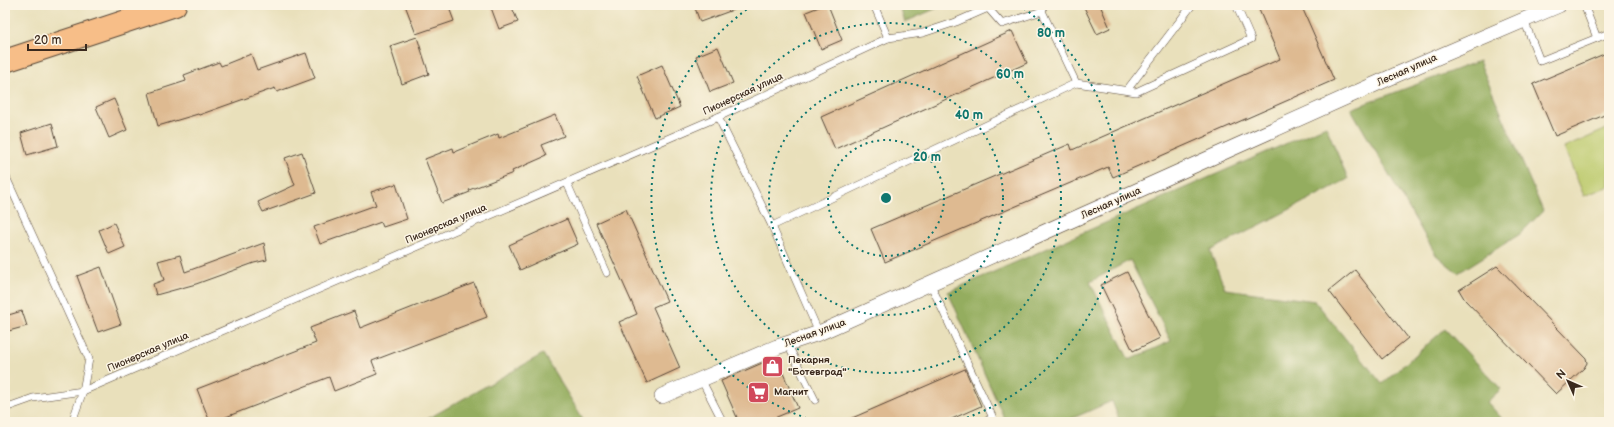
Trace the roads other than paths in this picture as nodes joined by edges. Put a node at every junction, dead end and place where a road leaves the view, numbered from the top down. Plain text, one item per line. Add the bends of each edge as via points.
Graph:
1 (175, 5) edge
2 (874, 5) edge
3 (1192, 5) edge
4 (1236, 5) edge
5 (1559, 5) edge
6 (1584, 5) edge
7 (1043, 8) edge
8 (136, 11) edge
9 (1524, 20) junction
10 (1609, 33) edge
11 (888, 38) junction
12 (1597, 38) junction
13 (5, 61) edge
14 (1076, 83) junction
15 (1127, 90) junction
16 (718, 117) junction
17 (5, 174) edge
18 (567, 183) junction
19 (772, 226) junction
20 (607, 273) dead end
21 (930, 283) junction
22 (819, 333) junction
23 (787, 343) junction
24 (701, 380) junction
25 (84, 391) junction
26 (662, 396) dead end
27 (815, 400) dead end
28 (5, 408) edge
29 (994, 420) edge
30 (72, 422) edge
31 (723, 422) edge
32 (984, 422) edge

1 - 8 main road
2 - 11 lane
3 - 15 lane
4 - 15 lane via 1251,39 1136,92
5 - 9 street, Лесная улица
6 - 12 lane
7 - 11 lane, Пионерская улица via 1002,24 988,8 923,33
7 - 14 lane
8 - 13 main road
9 - 12 lane via 1540,61
9 - 21 street, Лесная улица
10 - 12 lane
11 - 16 lane, Пионерская улица
14 - 15 lane
14 - 19 lane
16 - 18 lane, Пионерская улица
16 - 19 lane
17 - 25 lane via 89,358
18 - 20 lane
18 - 25 lane, Пионерская улица
19 - 22 lane
21 - 22 street, Лесная улица
21 - 29 lane
22 - 23 street, Лесная улица
23 - 24 street, Лесная улица
23 - 27 lane
24 - 26 street, Лесная улица
24 - 31 lane
25 - 28 lane, Пионерская улица via 33,398
25 - 30 lane
29 - 32 lane

